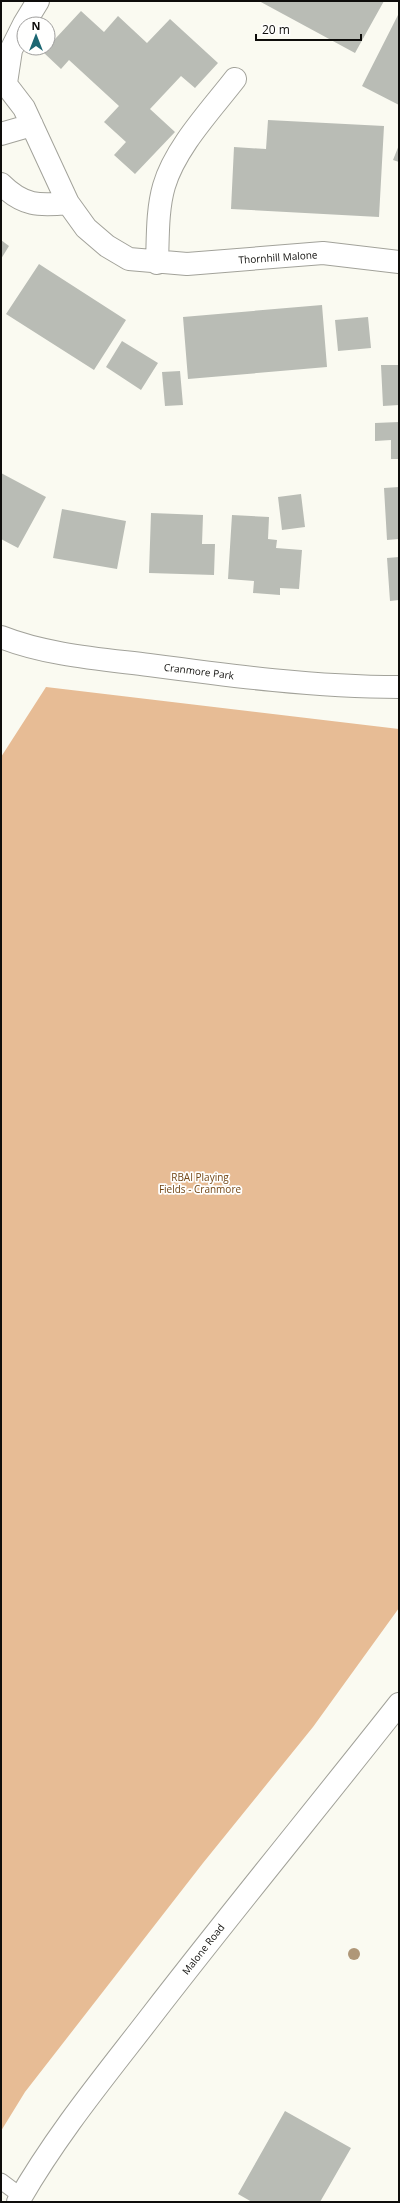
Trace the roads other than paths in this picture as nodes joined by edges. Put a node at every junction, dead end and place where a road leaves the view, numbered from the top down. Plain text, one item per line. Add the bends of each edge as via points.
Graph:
1 (38, 1) edge
2 (29, 16) edge
3 (16, 41) edge
4 (235, 79) dead end
5 (3, 80) edge
6 (32, 125) junction
7 (1, 134) edge
8 (1, 184) edge
9 (68, 203) junction
10 (399, 262) edge
11 (157, 263) junction
12 (1, 637) edge
13 (399, 687) edge
14 (399, 1704) edge
15 (1, 2181) edge
16 (20, 2199) edge

1 - 2 street, Thornhill Malone
3 - 5 street, Thornhill Malone
4 - 11 street via 178,155 164,186
5 - 6 street, Thornhill Malone via 24,108
6 - 7 street
6 - 9 street, Thornhill Malone
8 - 9 street via 14,197 42,206
9 - 11 street, Thornhill Malone via 86,228 107,246 129,259
10 - 11 street, Thornhill Malone via 323,253 187,264
12 - 13 street, Cranmore Park via 81,656 240,677 345,687
14 - 16 street, Malone Road via 234,1909 88,2097
15 - 16 lane

